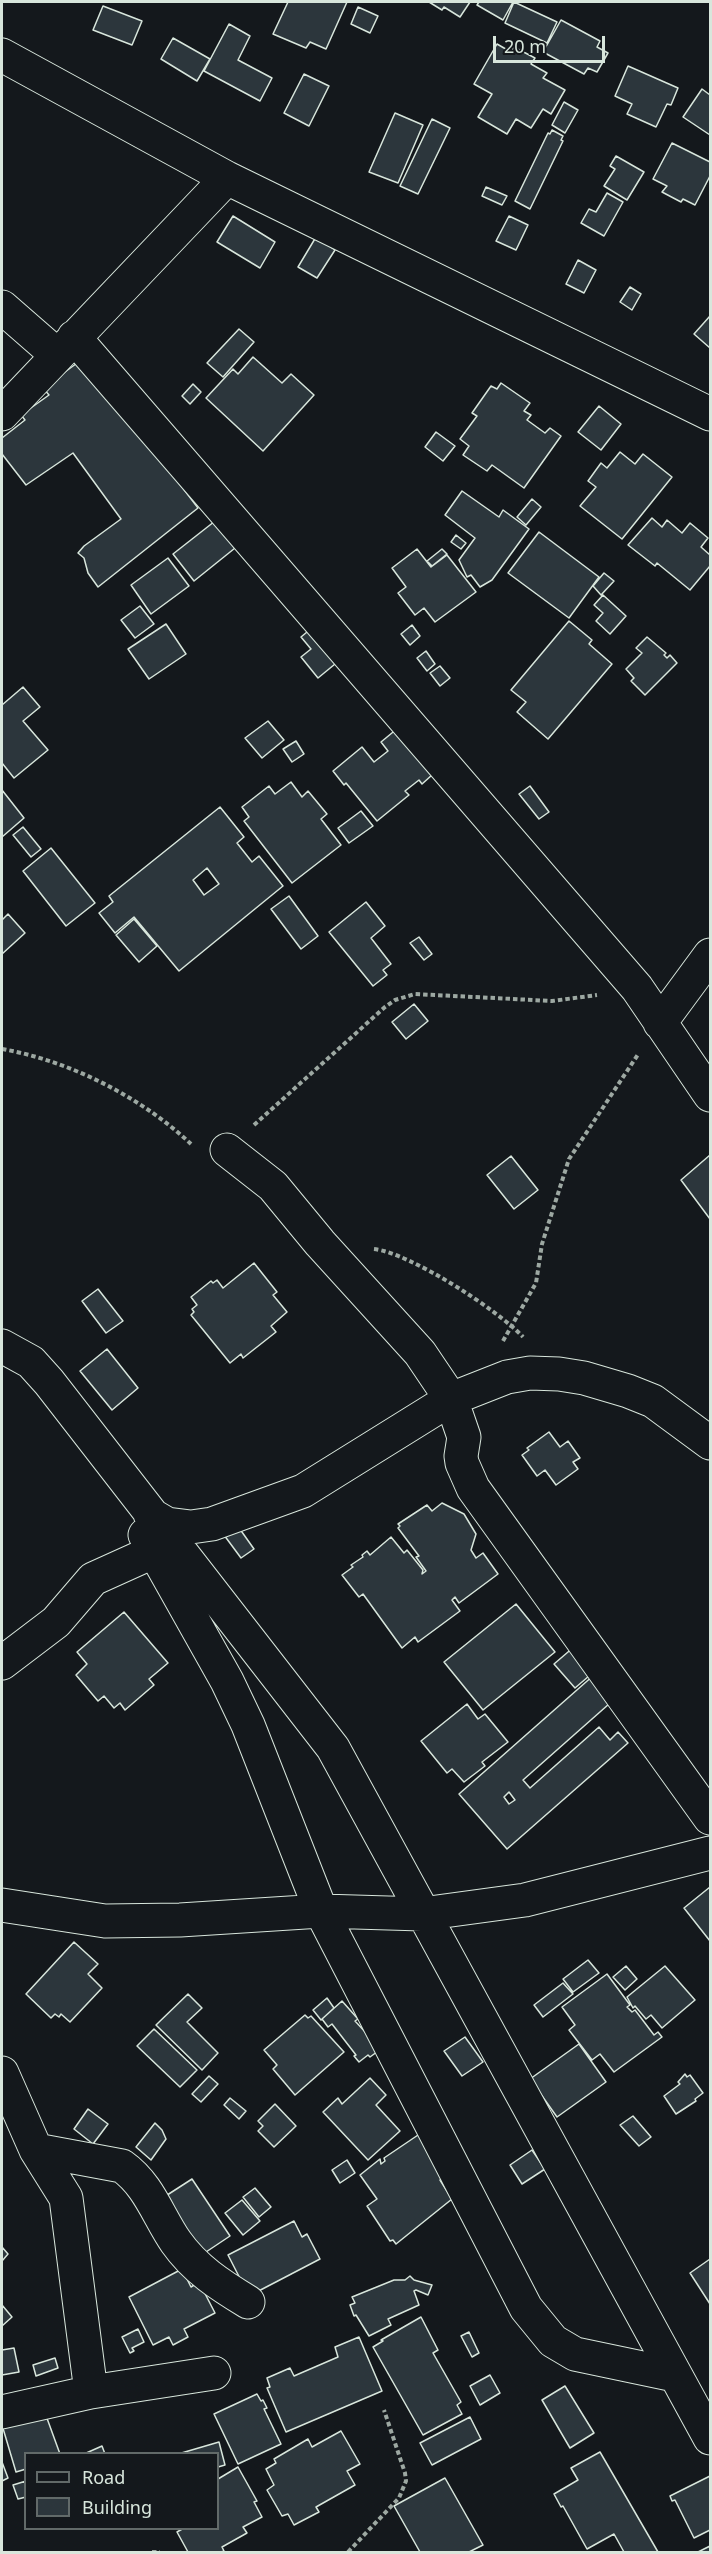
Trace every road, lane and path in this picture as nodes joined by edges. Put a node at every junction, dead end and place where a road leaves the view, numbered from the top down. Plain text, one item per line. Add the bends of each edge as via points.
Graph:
1 (2, 55) edge
2 (227, 178) junction
3 (2, 308) edge
4 (66, 346) junction
5 (2, 414) edge
6 (711, 414) edge
7 (711, 955) edge
8 (637, 988) junction
9 (660, 1023) junction
10 (2, 1049) edge
11 (711, 1095) edge
12 (227, 1150) junction
13 (320, 1243) junction
14 (513, 1326) junction
15 (500, 1345) dead end
16 (2, 1346) edge
17 (559, 1374) junction
18 (451, 1399) junction
19 (90, 1436) junction
20 (711, 1443) edge
21 (150, 1514) junction
22 (154, 1551) junction
23 (2, 1663) edge
24 (711, 1818) edge
25 (711, 1853) edge
26 (2, 1905) edge
27 (321, 1911) junction
28 (423, 1914) junction
29 (2, 2073) edge
30 (36, 2150) junction
31 (248, 2302) dead end
32 (214, 2373) dead end
33 (675, 2375) junction
34 (91, 2392) junction
35 (384, 2410) dead end
36 (2, 2412) edge
37 (711, 2438) edge
38 (152, 2553) edge
39 (160, 2553) edge
40 (348, 2553) edge

1 - 2 street
2 - 4 street
2 - 6 street
3 - 4 street
4 - 5 street
4 - 8 street
7 - 9 street
8 - 9 street
8 - 12 path via 552,1001 405,996 385,1007
9 - 11 street
9 - 14 path via 569,1160 542,1244 536,1283
10 - 12 path via 67,1066 161,1116 199,1152
12 - 13 street via 273,1186
13 - 14 path via 390,1252 468,1293
13 - 18 street via 409,1340
14 - 15 path
14 - 17 path
16 - 19 street via 32,1362
17 - 18 street via 507,1377
17 - 20 street via 652,1401
18 - 21 street via 303,1491 212,1524 167,1524
18 - 24 street via 464,1437 462,1463 473,1488
19 - 21 street
19 - 22 street
21 - 28 street via 333,1748
22 - 23 street via 93,1579 56,1622
22 - 27 street via 248,1725
25 - 28 street via 525,1900
26 - 27 street via 105,1921
27 - 28 street
27 - 33 street via 535,2321 553,2341 574,2354
28 - 33 street
29 - 30 street
30 - 31 street via 122,2166 132,2173 141,2181 187,2257 217,2284
30 - 34 street via 62,2188 69,2208
32 - 34 street
33 - 37 street
34 - 36 street
35 - 40 path via 405,2473 404,2488
38 - 39 path

